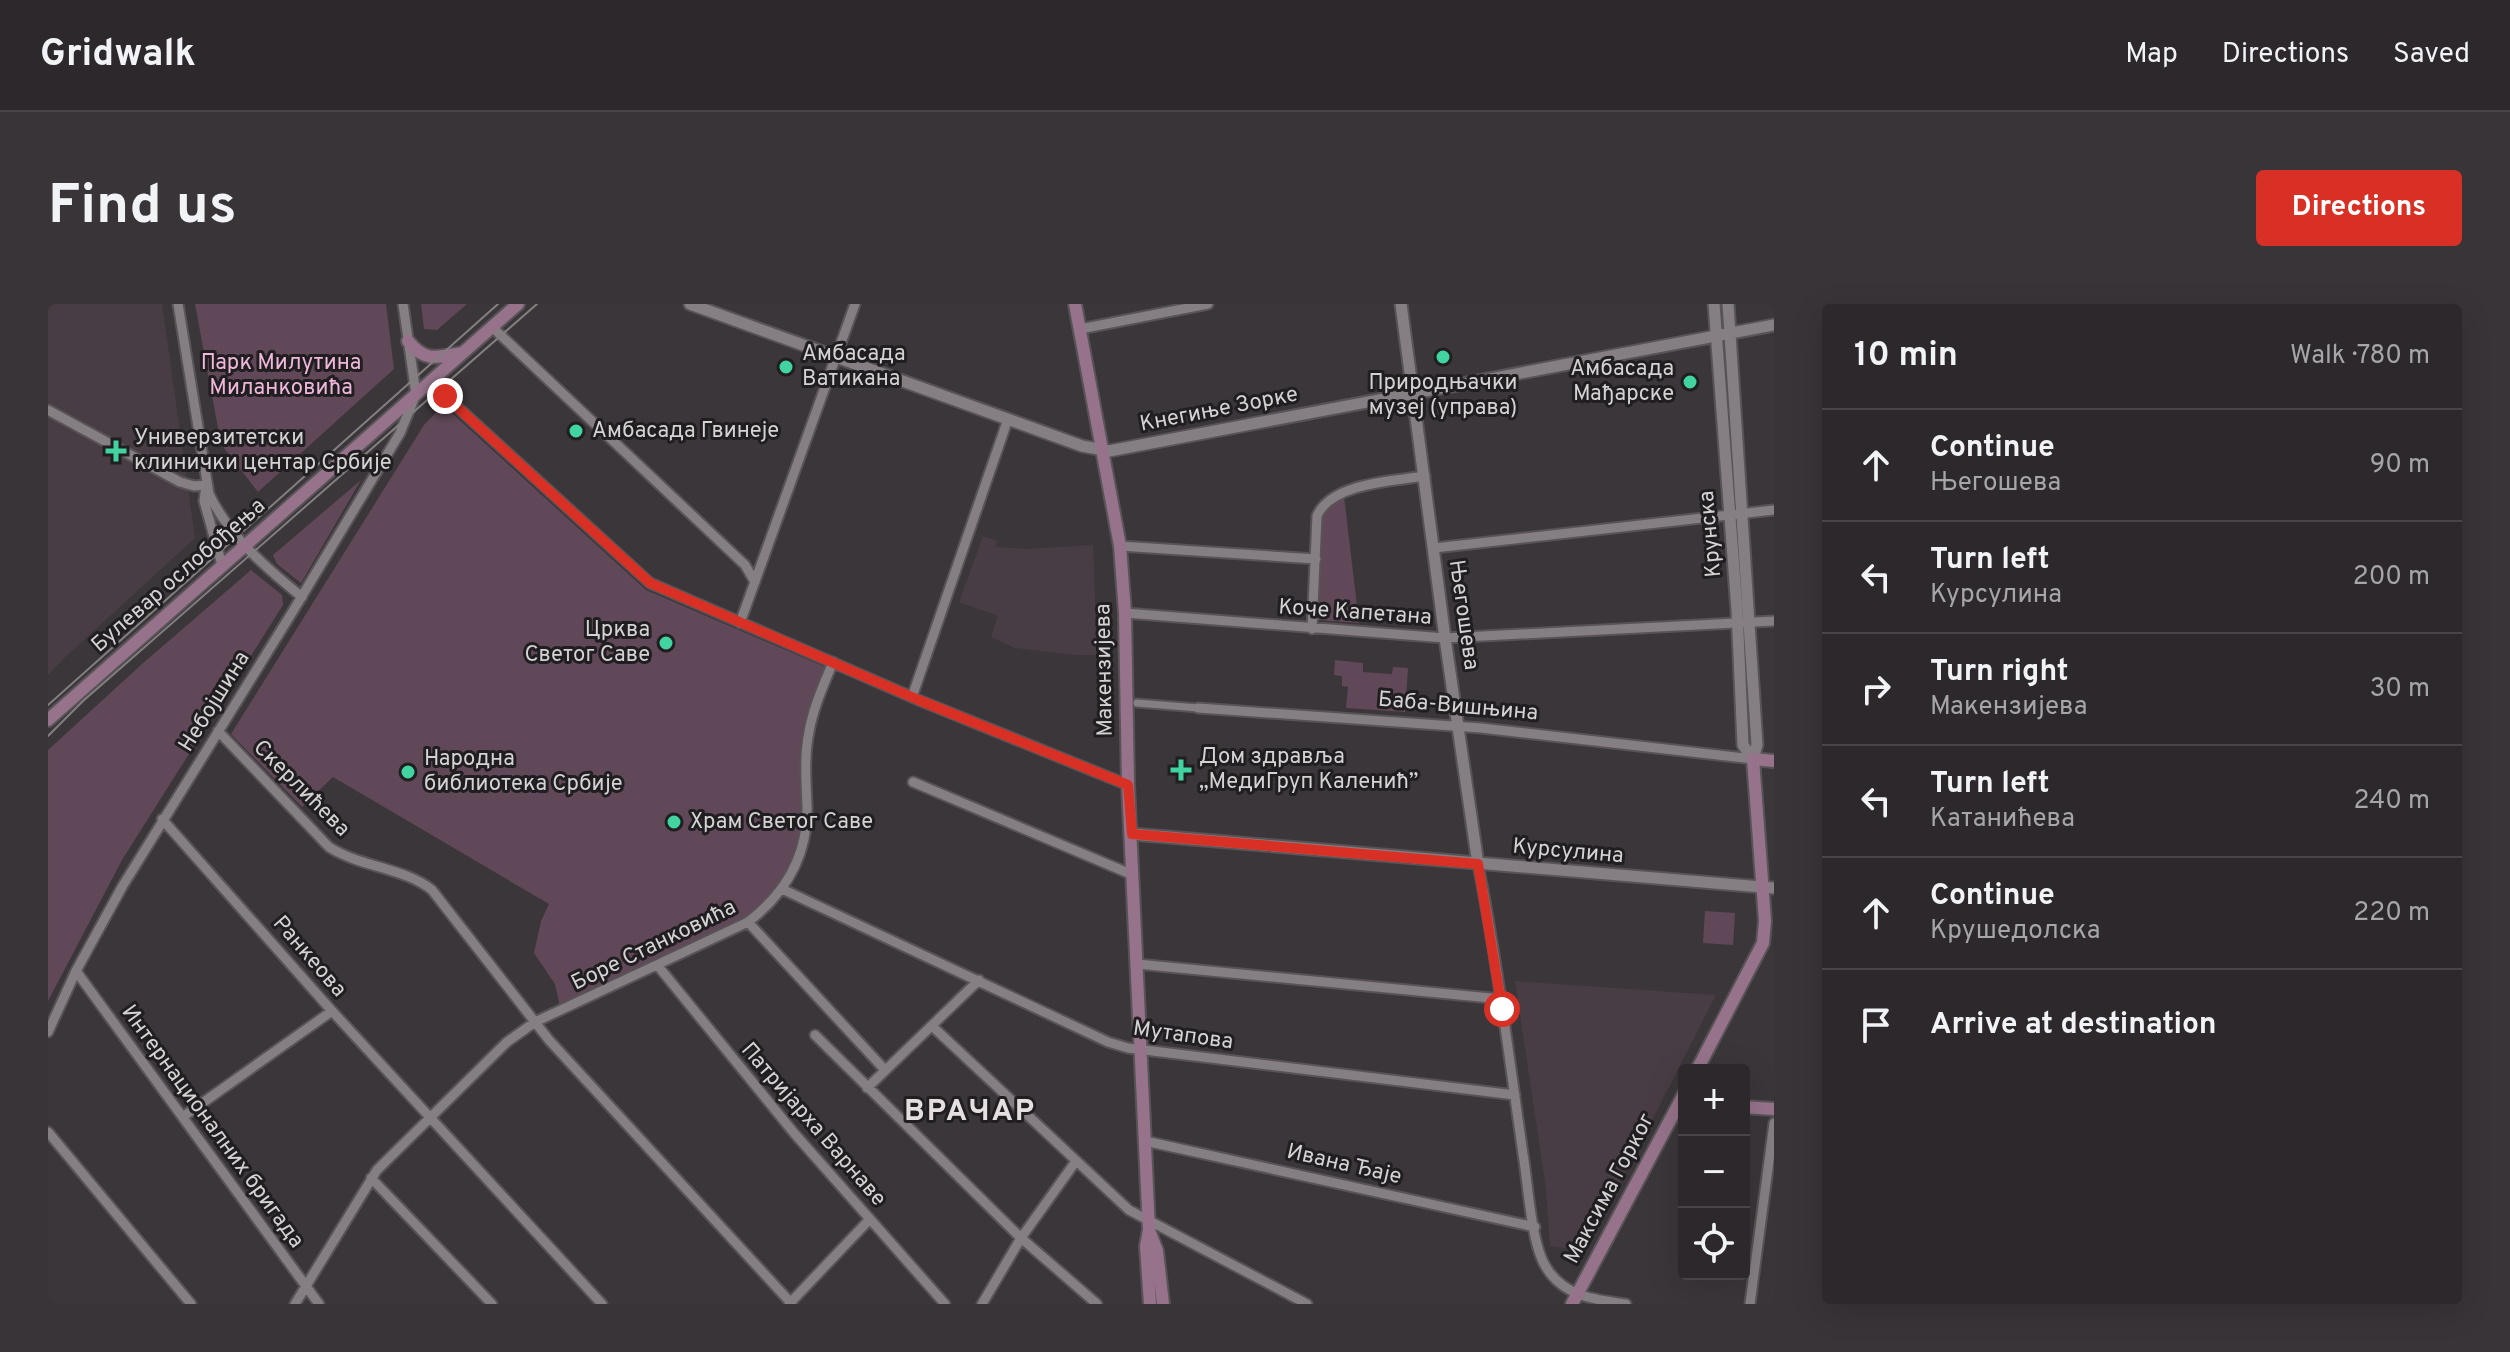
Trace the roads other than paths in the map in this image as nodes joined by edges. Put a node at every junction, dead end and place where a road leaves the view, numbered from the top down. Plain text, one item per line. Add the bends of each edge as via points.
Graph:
1 (178, 304) edge
2 (403, 304) edge
3 (518, 304) edge
4 (690, 304) edge
5 (855, 304) edge
6 (1075, 304) edge
7 (1208, 304) edge
8 (1401, 304) edge
9 (1714, 304) edge
10 (1728, 304) edge
11 (1774, 325) edge
12 (492, 327) junction
13 (1080, 329) junction
14 (1730, 334) junction
15 (1716, 336) junction
16 (408, 341) junction
17 (462, 353) junction
18 (836, 358) junction
19 (430, 382) junction
20 (1414, 393) junction
21 (416, 394) junction
22 (48, 410) edge
23 (1008, 419) junction
24 (1103, 451) junction
25 (1425, 476) junction
26 (206, 485) junction
27 (1774, 510) edge
28 (1735, 516) junction
29 (245, 545) junction
30 (1120, 546) junction
31 (1434, 548) junction
32 (764, 558) junction
33 (1316, 559) junction
34 (222, 565) junction
35 (745, 565) junction
36 (755, 582) junction
37 (302, 597) junction
38 (1125, 613) junction
39 (1774, 621) edge
40 (740, 623) junction
41 (1744, 623) junction
42 (1312, 629) junction
43 (1445, 638) junction
44 (833, 662) junction
45 (912, 697) junction
46 (1137, 703) dead end
47 (1198, 708) joint
48 (48, 720) edge
49 (1459, 726) junction
50 (218, 731) junction
51 (1753, 759) junction
52 (1774, 761) edge
53 (913, 782) dead end
54 (1128, 785) junction
55 (162, 819) junction
56 (1132, 834) junction
57 (1478, 864) junction
58 (1133, 875) junction
59 (1768, 887) edge
60 (782, 889) junction
61 (748, 922) junction
62 (1769, 929) edge
63 (1137, 964) junction
64 (658, 966) junction
65 (76, 971) junction
66 (979, 980) junction
67 (1501, 999) junction
68 (332, 1011) junction
69 (535, 1022) junction
70 (932, 1026) junction
71 (48, 1032) edge
72 (815, 1035) dead end
73 (1140, 1050) junction
74 (1700, 1064) edge
75 (885, 1070) junction
76 (867, 1088) junction
77 (1515, 1095) junction
78 (1678, 1107) edge
79 (1750, 1107) edge
80 (1774, 1109) edge
81 (184, 1116) junction
82 (430, 1118) junction
83 (1774, 1123) edge
84 (48, 1132) edge
85 (1145, 1141) junction
86 (1076, 1161) junction
87 (371, 1178) junction
88 (870, 1219) junction
89 (1148, 1226) junction
90 (1535, 1227) junction
91 (1021, 1238) junction
92 (305, 1287) junction
93 (1574, 1299) edge
94 (790, 1303) edge
95 (191, 1304) edge
96 (295, 1304) edge
97 (319, 1304) edge
98 (492, 1304) edge
99 (602, 1304) edge
100 (945, 1304) edge
101 (982, 1304) edge
102 (1097, 1304) edge
103 (1150, 1304) edge
104 (1163, 1304) edge
105 (1307, 1304) edge
106 (1626, 1304) edge
107 (1750, 1304) edge

1 - 26 street
2 - 16 street
3 - 12 main road, Булевар ослобођења
4 - 18 street, Кнегиње Зорке
5 - 18 street
6 - 13 main road, Макензијева
7 - 13 street
8 - 20 street, Његошева
9 - 15 street, Крунска
10 - 14 street, Крунска
11 - 14 street, Кнегиње Зорке
12 - 17 main road, Булевар ослобођења
12 - 35 street
13 - 24 main road, Макензијева
14 - 15 street, Кнегиње Зорке
14 - 28 street, Крунска
15 - 20 street, Кнегиње Зорке
15 - 28 street, Крунска
16 - 17 main road via 425,356
16 - 21 street
17 - 19 main road, Булевар ослобођења
18 - 23 street, Кнегиње Зорке
18 - 32 street
19 - 21 main road, Булевар ослобођења
19 - 40 street via 644,579
20 - 24 street, Кнегиње Зорке
20 - 25 street, Његошева
21 - 29 main road, Булевар ослобођења
21 - 37 street, Небојшина via 400,433
22 - 26 street via 180,482
23 - 24 street, Кнегиње Зорке
23 - 45 street
24 - 30 main road, Макензијева
25 - 31 street, Његошева
25 - 33 street via 1350,489 1332,499 1318,514
26 - 29 street via 218,511
26 - 34 street via 204,501
27 - 28 street
28 - 31 street
28 - 41 street, Крунска
29 - 34 main road, Булевар ослобођења
29 - 37 street
30 - 33 street
30 - 38 main road, Макензијева
31 - 43 street, Његошева
32 - 35 street
32 - 36 street
33 - 42 street
34 - 48 main road, Булевар ослобођења
35 - 36 street
36 - 40 street
37 - 50 street, Небојшина
38 - 42 street, Коче Капетана
38 - 54 main road, Макензијева
39 - 41 street, Коче Капетана
40 - 44 street
41 - 43 street, Коче Капетана
41 - 51 street, Крунска via 1743,745
42 - 43 street, Коче Капетана
43 - 49 street, Његошева
44 - 45 street
44 - 60 street, Боре Станковића via 809,733 803,843
45 - 54 street
46 - 47 street, Баба-Вишњина
47 - 49 street, Баба-Вишњина
49 - 51 street, Баба-Вишњина
49 - 57 street, Његошева
50 - 55 street, Небојшина
50 - 69 street, Скерлићева via 329,847 432,890
51 - 52 main road, Баба-Вишњина
51 - 59 main road, Крунска
53 - 58 street
54 - 56 main road, Макензијева
55 - 65 street, Небојшина
55 - 68 street, Ранкеова
56 - 57 street, Курсулина
56 - 58 main road, Макензијева
57 - 59 street, Курсулина
57 - 67 street, Његошева
58 - 63 main road, Макензијева
59 - 62 main road, Крунска
60 - 61 street, Боре Станковића
60 - 66 street, Мутапова
61 - 64 street, Боре Станковића
61 - 75 street
62 - 74 main road
63 - 67 street
63 - 73 main road, Макензијева
64 - 69 street, Боре Станковића
64 - 88 street, Патријарха Варнаве
65 - 71 street, Небојшина
65 - 81 street, Интернационалних бригада
66 - 70 street
66 - 73 street, Мутапова via 1108,1042
67 - 77 street, Његошева
68 - 81 street
68 - 82 street, Ранкеова
69 - 82 street, Боре Станковића via 507,1042
69 - 94 street, Скерлићева
70 - 75 street
70 - 86 street
72 - 76 street
73 - 77 street, Мутапова
73 - 85 main road, Макензијева
75 - 76 street
76 - 91 street
77 - 90 street, Његошева
78 - 93 main road, Максима Горког
79 - 80 main road
81 - 92 street, Интернационалних бригада
82 - 87 street, Боре Станковића
82 - 99 street, Ранкеова
83 - 107 street
84 - 95 street
85 - 89 main road, Макензијева
85 - 90 street, Ивана Ђаје
86 - 89 street
86 - 91 street
87 - 92 street, Боре Станковића
87 - 98 street
88 - 94 street
88 - 100 street, Патријарха Варнаве
89 - 103 main road, Макензијева
89 - 104 main road, Макензијева via 1157,1251
89 - 105 street
90 - 93 street, Његошева via 1547,1270
91 - 101 street
91 - 102 street
92 - 96 street, Боре Станковића
92 - 97 street, Интернационалних бригада
93 - 106 street

